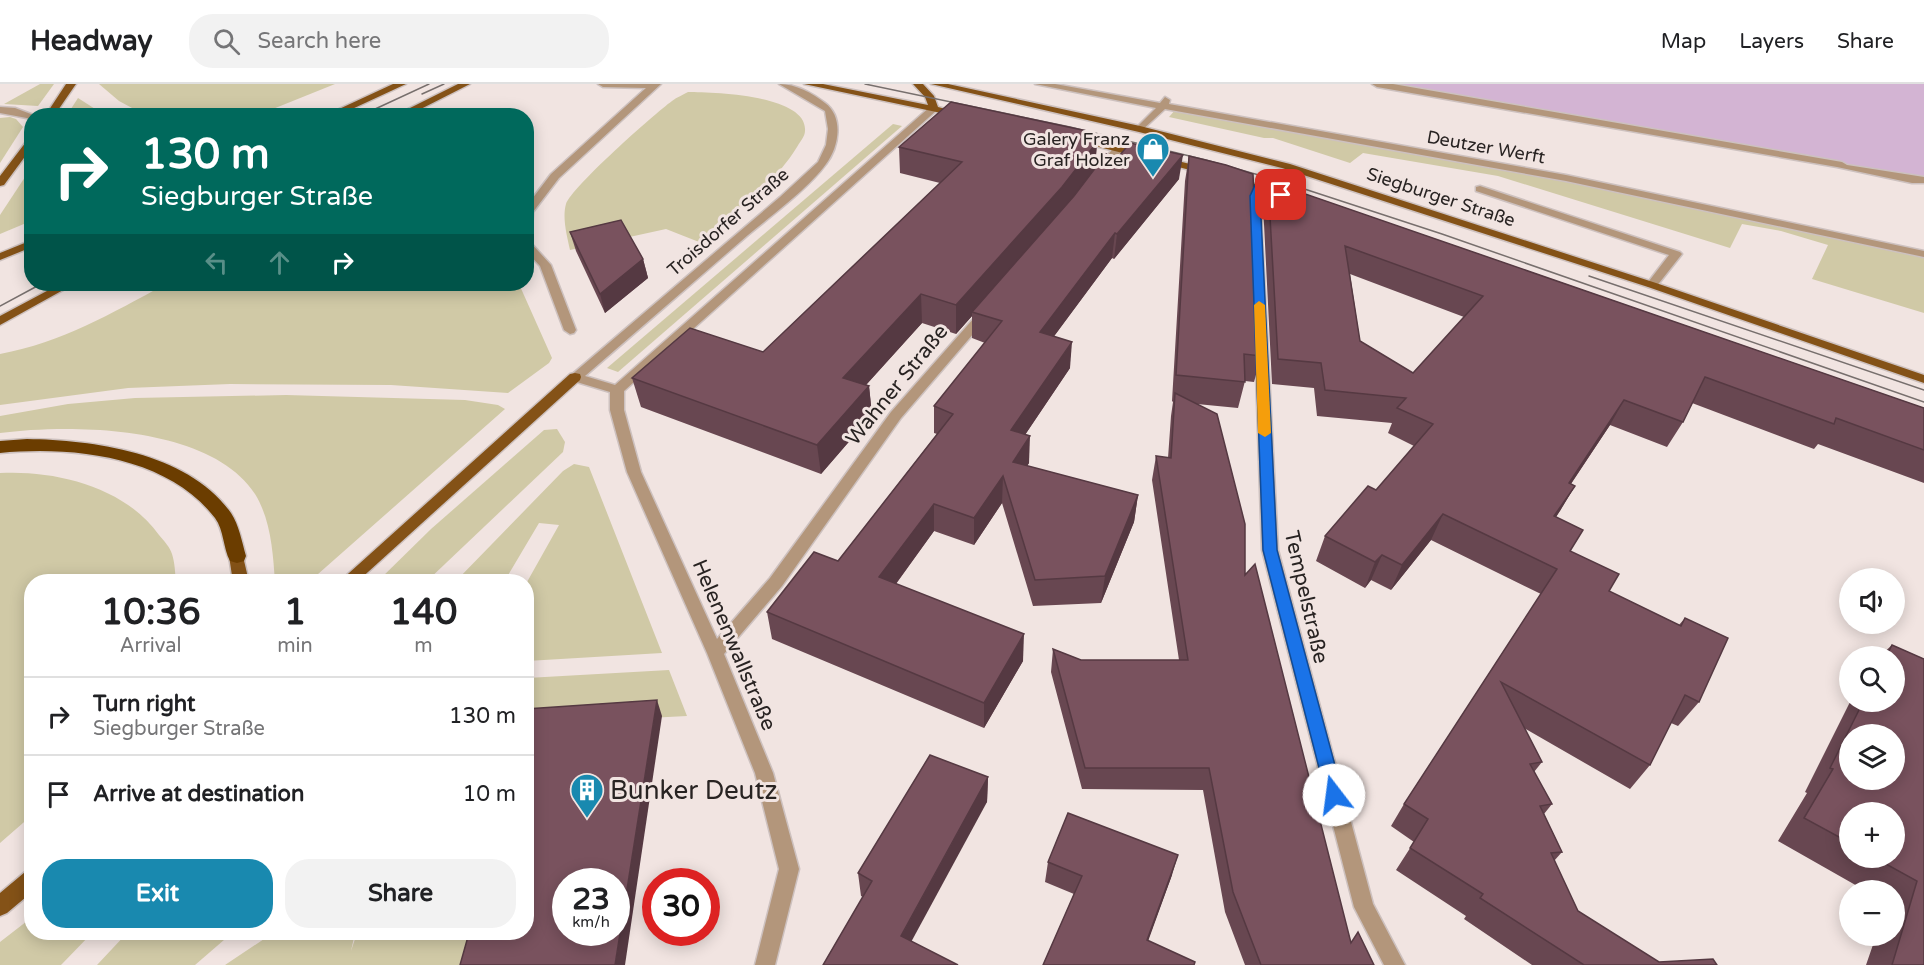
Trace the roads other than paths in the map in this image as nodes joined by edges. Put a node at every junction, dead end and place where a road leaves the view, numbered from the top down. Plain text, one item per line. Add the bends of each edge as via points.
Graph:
1 (71, 84) edge
2 (401, 84) edge
3 (465, 84) edge
4 (603, 84) edge
5 (784, 84) edge
6 (809, 84) edge
7 (918, 84) edge
8 (936, 84) edge
9 (1040, 84) edge
10 (1377, 84) edge
11 (655, 85) edge
12 (1165, 101) junction
13 (54, 108) edge
14 (346, 108) edge
15 (415, 108) edge
16 (934, 108) junction
17 (0, 110) edge
18 (24, 114) edge
19 (968, 116) edge
20 (1140, 129) junction
21 (1070, 137) edge
22 (1118, 149) junction
23 (24, 151) edge
24 (1924, 180) edge
25 (0, 183) edge
26 (1092, 183) edge
27 (1258, 187) junction
28 (1480, 189) dead end
29 (1292, 199) edge
30 (534, 203) edge
31 (24, 246) edge
32 (534, 253) edge
33 (1924, 254) edge
34 (0, 256) edge
35 (1652, 285) junction
36 (55, 291) edge
37 (996, 299) edge
38 (0, 321) edge
39 (570, 330) dead end
40 (575, 377) junction
41 (1924, 379) edge
42 (617, 390) junction
43 (0, 447) edge
44 (237, 556) joint
45 (240, 574) edge
46 (356, 574) edge
47 (715, 654) junction
48 (24, 886) edge
49 (0, 906) edge
50 (765, 965) edge
51 (1395, 965) edge

1 - 13 main road
2 - 14 main road
3 - 15 main road
4 - 11 street
5 - 40 street, Troisdorfer Straße via 829,110 831,145 822,163
6 - 16 main road
7 - 16 main road
8 - 20 main road, Siegburger Straße
9 - 12 street, Deutzer Werft
10 - 24 street
11 - 30 street via 555,176
12 - 20 street
12 - 33 street, Deutzer Werft via 1566,178
16 - 19 main road
16 - 42 street
17 - 18 street
20 - 35 main road, Siegburger Straße via 1286,166
21 - 22 main road
22 - 26 street
22 - 27 main road
23 - 25 main road
27 - 29 main road
27 - 51 street, Tempelstraße via 1255,196 1270,550 1364,907
28 - 35 street via 1676,254
31 - 34 main road
32 - 39 street via 545,265
35 - 41 main road, Siegburger Straße
36 - 38 main road
37 - 47 street, Wahner Straße via 897,416 776,582
40 - 42 street
40 - 46 main road
42 - 47 street, Helenenwallstraße via 617,410 634,472
43 - 44 highway via 67,446 163,468 198,489 224,517
44 - 45 main road
47 - 50 street, Helenenwallstraße via 764,774 789,869
48 - 49 main road

